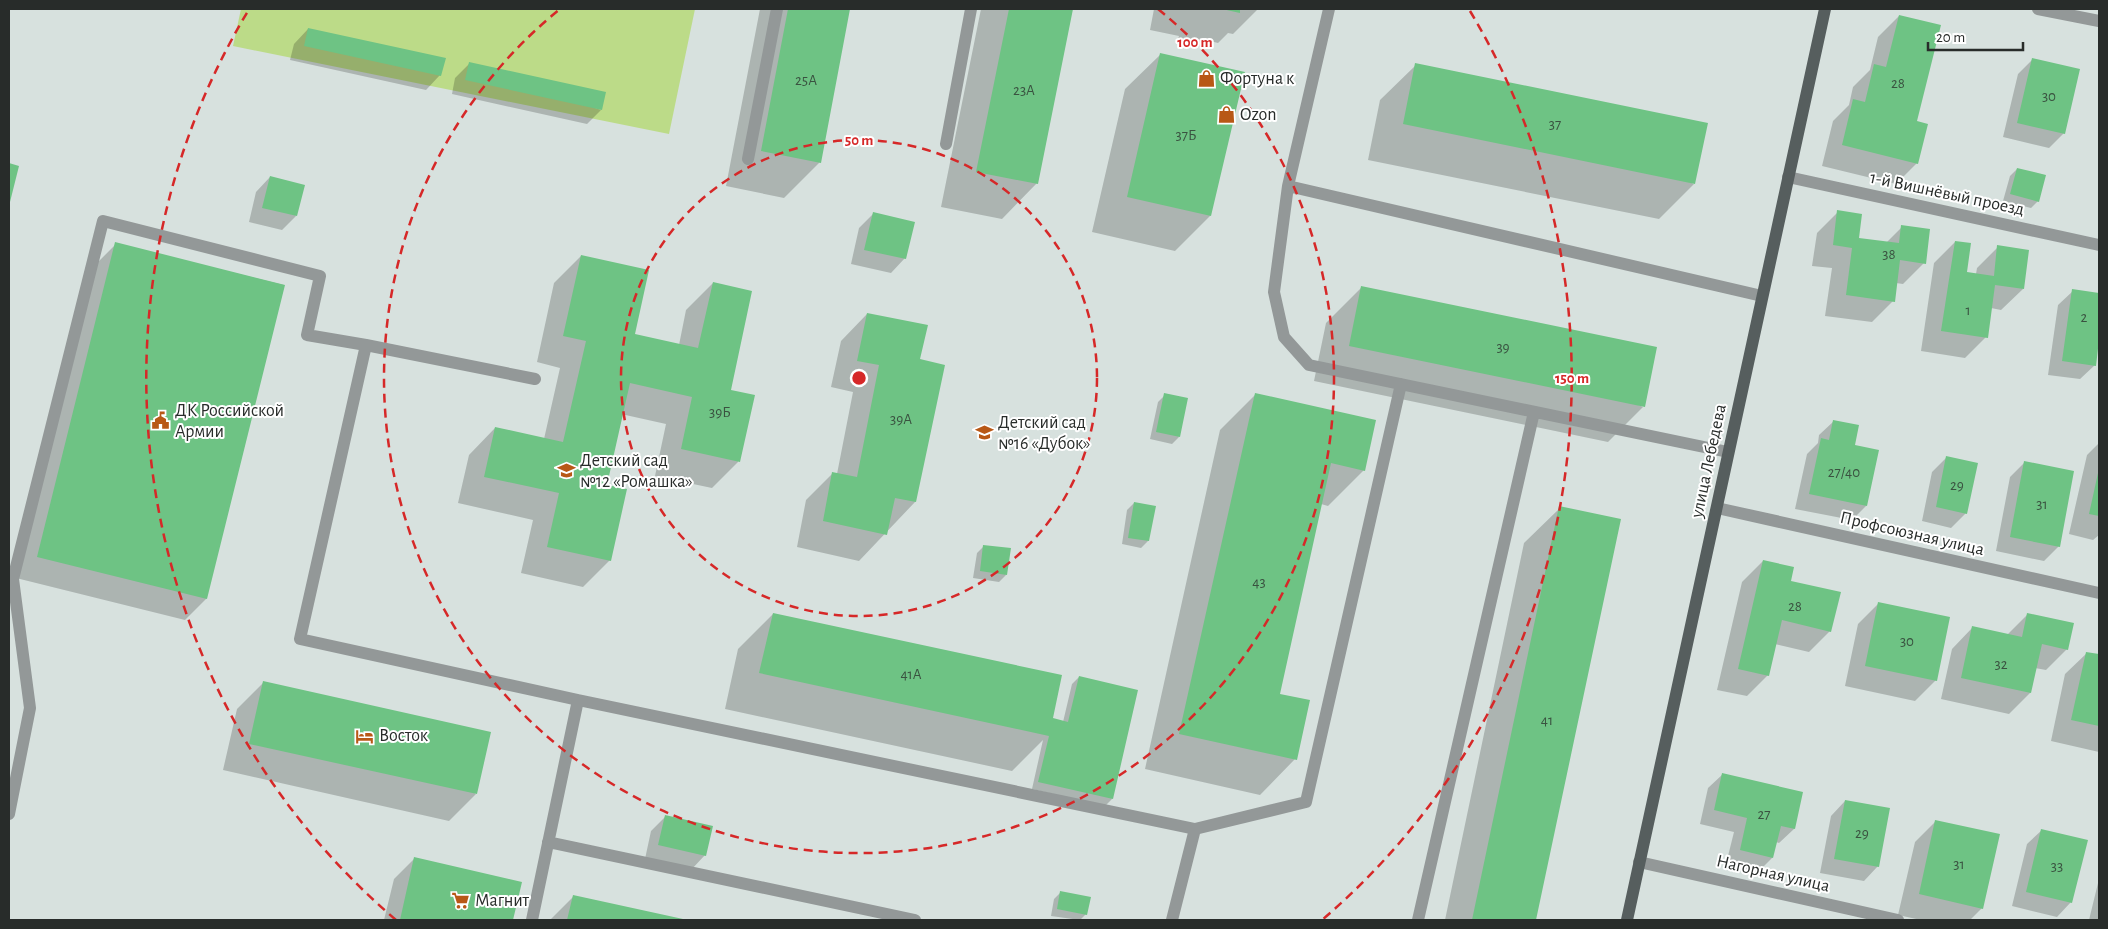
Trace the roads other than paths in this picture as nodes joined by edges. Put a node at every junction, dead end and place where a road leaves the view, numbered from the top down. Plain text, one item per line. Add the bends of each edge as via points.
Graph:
1 (777, 9) edge
2 (971, 9) edge
3 (1330, 9) edge
4 (1825, 9) edge
5 (2038, 9) edge
6 (2099, 22) edge
7 (946, 144) dead end
8 (748, 159) dead end
9 (1788, 177) junction
10 (1288, 186) junction
11 (2099, 245) edge
12 (1762, 296) junction
13 (366, 345) junction
14 (535, 379) dead end
15 (1401, 384) junction
16 (1534, 412) junction
17 (1728, 452) junction
18 (1717, 508) junction
19 (2099, 593) edge
20 (578, 700) junction
21 (9, 814) edge
22 (1195, 829) junction
23 (548, 842) junction
24 (1639, 862) junction
25 (532, 920) edge
26 (915, 920) edge
27 (1172, 920) edge
28 (1418, 920) edge
29 (1627, 920) edge
30 (1898, 920) edge

1 - 8 street
2 - 7 street
3 - 10 street
4 - 9 main road, улица Лебедева
5 - 6 street
9 - 11 street, 1-й Вишнёвый проезд
9 - 12 main road, улица Лебедева
10 - 12 street
10 - 15 street via 1274,292 1284,337 1309,365
12 - 17 main road, улица Лебедева
13 - 14 street
13 - 20 street via 300,639
13 - 21 street via 306,335 320,276 103,221 13,579 30,708
15 - 16 street
15 - 22 street via 1306,802
16 - 17 street
16 - 28 street
17 - 18 main road, улица Лебедева
18 - 19 street, Профсоюзная улица
18 - 24 main road, улица Лебедева
20 - 22 street
20 - 23 street
22 - 27 street
23 - 25 street
23 - 26 street
24 - 29 main road, улица Лебедева
24 - 30 street, Нагорная улица

